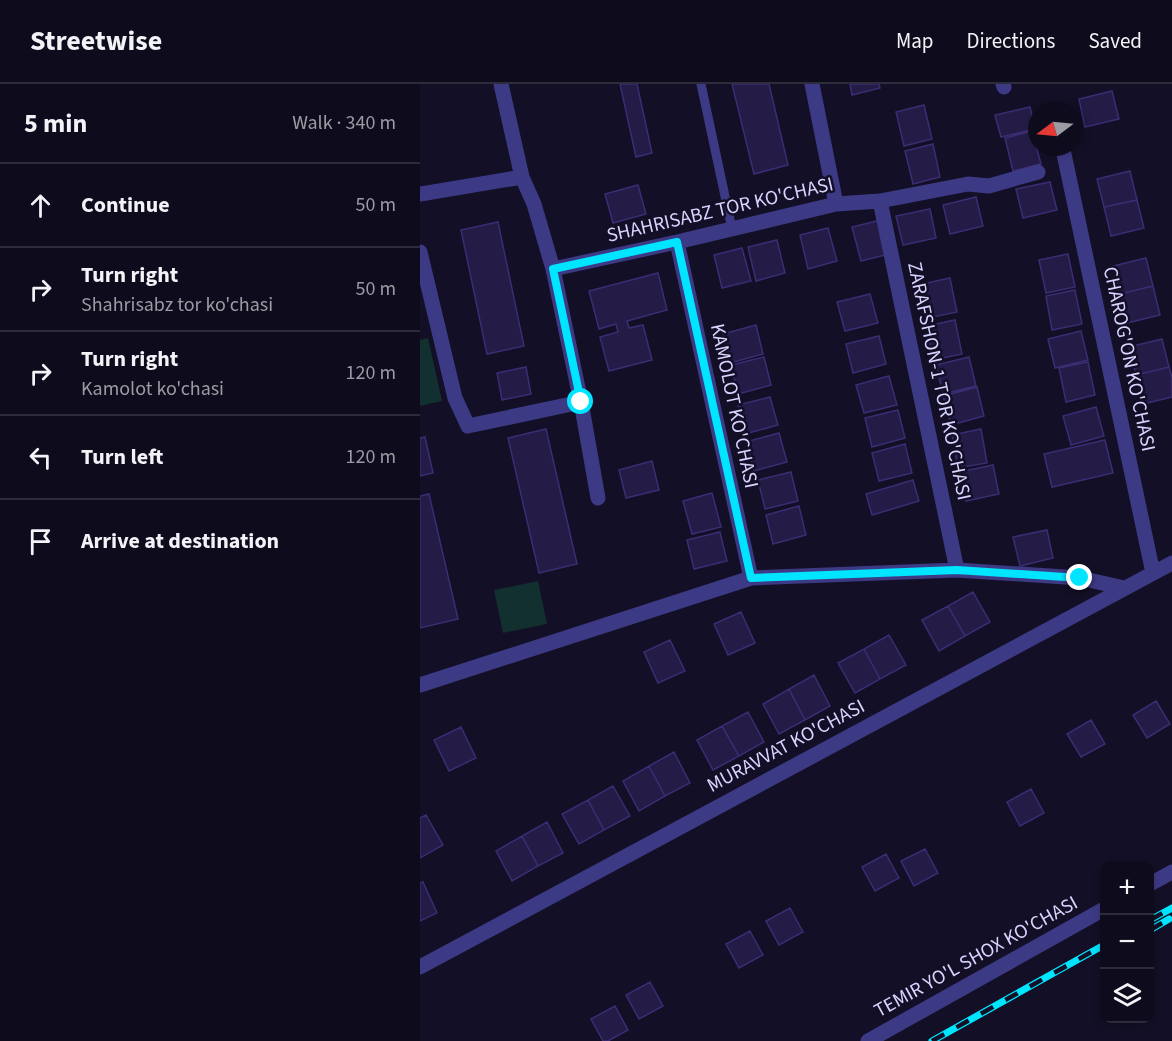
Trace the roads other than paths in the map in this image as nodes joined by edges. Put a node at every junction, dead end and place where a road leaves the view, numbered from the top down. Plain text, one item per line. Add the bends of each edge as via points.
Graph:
1 (501, 84) edge
2 (701, 84) edge
3 (812, 84) edge
4 (1064, 156) edge
5 (1038, 172) dead end
6 (522, 177) junction
7 (420, 194) edge
8 (880, 201) junction
9 (836, 204) junction
10 (732, 229) junction
11 (677, 242) junction
12 (420, 252) edge
13 (553, 269) junction
14 (581, 402) junction
15 (598, 498) dead end
16 (1172, 563) edge
17 (957, 570) junction
18 (1153, 573) junction
19 (751, 578) junction
20 (1124, 588) junction
21 (420, 685) edge
22 (1172, 872) edge
23 (1154, 882) edge
24 (1100, 911) edge
25 (420, 967) edge
26 (868, 1041) edge

1 - 6 street
2 - 10 lane
3 - 9 street
4 - 18 street, CHAROG'ON KO'CHASI
5 - 8 street, SHAHRISABZ TOR KO'CHASI via 989,186 968,184
6 - 7 street
6 - 13 street
8 - 9 street, SHAHRISABZ TOR KO'CHASI
8 - 17 street, ZARAFSHON-1 TOR KO'CHASI
9 - 10 street, SHAHRISABZ TOR KO'CHASI
10 - 11 street, SHAHRISABZ TOR KO'CHASI
11 - 13 street, SHAHRISABZ TOR KO'CHASI
11 - 19 street, KAMOLOT KO'CHASI
12 - 14 street via 455,398 468,426
13 - 14 street
14 - 15 street
16 - 18 street, MURAVVAT KO'CHASI
17 - 19 street
17 - 20 street via 1080,578
18 - 20 street, MURAVVAT KO'CHASI
19 - 21 street
20 - 25 street, MURAVVAT KO'CHASI
22 - 23 street
24 - 26 street, TEMIR YO'L SHOX KO'CHASI

